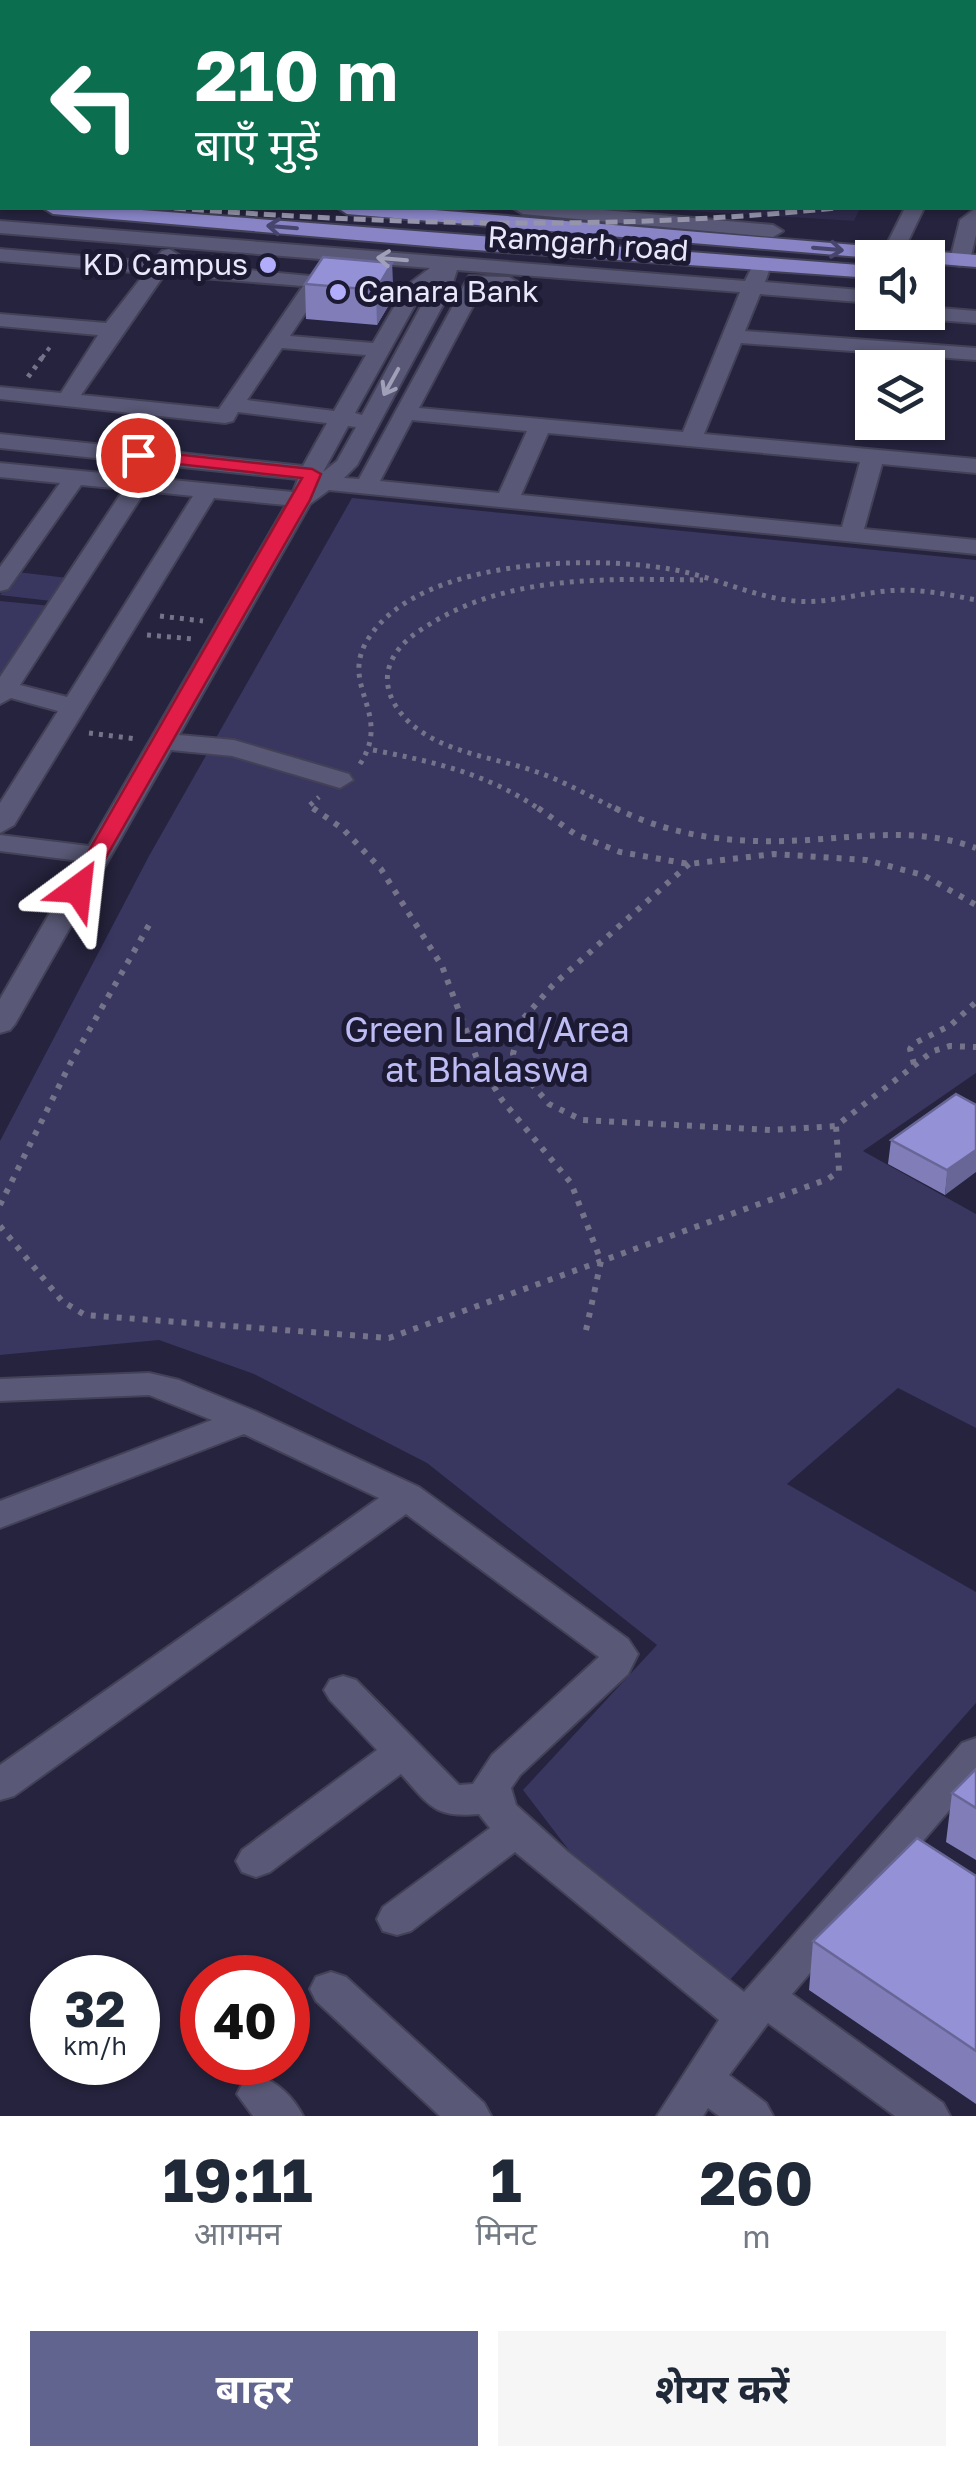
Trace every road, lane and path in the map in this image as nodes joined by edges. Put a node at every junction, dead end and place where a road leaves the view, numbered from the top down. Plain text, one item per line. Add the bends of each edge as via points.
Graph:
1 (76, 210) edge
2 (376, 210) edge
3 (552, 210) edge
4 (777, 210) edge
5 (913, 210) edge
6 (976, 214) edge
7 (0, 227) edge
8 (42, 230) junction
9 (772, 237) junction
10 (899, 240) edge
11 (178, 241) junction
12 (462, 243) junction
13 (855, 249) edge
14 (9, 256) edge
15 (968, 260) edge
16 (449, 263) junction
17 (762, 264) junction
18 (162, 267) junction
19 (855, 271) edge
20 (0, 276) edge
21 (945, 277) edge
22 (976, 280) edge
23 (317, 281) junction
24 (394, 288) junction
25 (749, 294) junction
26 (855, 297) edge
27 (945, 302) edge
28 (976, 305) edge
29 (855, 308) edge
30 (945, 315) edge
31 (976, 317) edge
32 (0, 320) edge
33 (66, 326) junction
34 (112, 330) junction
35 (732, 336) junction
36 (279, 340) junction
37 (378, 350) junction
38 (976, 354) edge
39 (8, 393) edge
40 (67, 400) junction
41 (228, 410) junction
42 (405, 414) junction
43 (341, 418) junction
44 (369, 422) junction
45 (540, 426) junction
46 (692, 440) junction
47 (0, 442) edge
48 (200, 450) dead end
49 (873, 457) junction
50 (976, 466) edge
51 (1, 472) edge
52 (75, 477) junction
53 (139, 484) junction
54 (312, 484) junction
55 (366, 486) junction
56 (208, 490) junction
57 (507, 500) junction
58 (851, 535) junction
59 (976, 547) edge
60 (715, 580) junction
61 (0, 584) edge
62 (976, 600) edge
63 (2, 690) edge
64 (66, 719) junction
65 (163, 741) junction
66 (373, 750) junction
67 (340, 780) junction
68 (0, 824) edge
69 (0, 843) edge
70 (976, 848) edge
71 (97, 856) junction
72 (689, 864) junction
73 (976, 905) edge
74 (149, 926) dead end
75 (976, 1002) edge
76 (0, 1024) edge
77 (976, 1047) edge
78 (914, 1064) junction
79 (836, 1126) junction
80 (0, 1205) edge
81 (0, 1226) edge
82 (602, 1261) junction
83 (585, 1335) dead end
84 (0, 1390) edge
85 (245, 1420) junction
86 (406, 1496) junction
87 (0, 1515) edge
88 (343, 1690) dead end
89 (404, 1752) junction
90 (976, 1753) edge
91 (0, 1785) edge
92 (506, 1813) junction
93 (256, 1861) dead end
94 (397, 1920) dead end
95 (331, 1989) dead end
96 (755, 2008) junction
97 (704, 2079) junction
98 (469, 2116) edge
99 (679, 2116) edge
100 (751, 2116) edge
101 (928, 2116) edge

12 -> 1 main road
2 - 9 main road
3 - 9 street
4 - 9 street
5 - 10 street
6 - 15 street
7 - 8 street, Ramgarh road
8 - 11 street, Ramgarh road
8 - 14 street
9 -> 13 main road
16 -> 11 street, Ramgarh road
11 - 18 street
12 - 16 street
12 - 17 main road
14 - 18 street
14 - 20 street
16 - 24 street
16 - 25 street, Ramgarh road
16 -> 44 street
17 - 19 main road
17 - 25 street
18 - 23 street
18 - 34 street
21 - 22 main road
23 - 24 street
23 - 36 street
24 - 37 street
25 - 26 street, Ramgarh road
25 - 29 street
25 - 35 street
25 - 42 street via 476,280
27 - 28 street
30 - 31 street
32 - 33 street
33 - 34 street
33 - 39 path
34 - 40 street
35 - 38 street
35 - 46 street
36 - 37 street
36 - 41 street
37 - 43 street
39 - 40 street
40 - 41 street
41 - 43 street
41 - 48 street
42 - 45 street
42 - 55 street
43 - 44 street
43 - 54 street
44 - 54 street via 346,465
45 - 46 street
45 - 57 street
46 - 49 street
47 - 54 street
49 - 50 street
49 - 58 street
51 - 52 street
52 - 53 street
52 - 61 street
53 - 56 street
53 - 63 street
54 - 55 street
54 - 56 street
54 - 65 street
55 - 57 street
56 - 64 street
57 - 58 street
58 - 59 street
60 - 62 path via 771,599 836,603 900,590
60 - 66 path via 592,560 492,573 422,596 388,615 358,660 358,685 377,736
60 - 70 path via 547,585 482,600 444,615 404,643 386,675 387,692 419,732 446,745 540,773 700,838 917,834
63 - 64 street
64 - 65 path
64 - 68 street
65 - 67 street via 234,748
65 - 71 street
66 - 67 path
66 - 72 path via 453,766 509,788 596,844
67 - 82 path via 310,806 381,868 416,919 442,966 476,1059 502,1100 564,1170
69 - 71 street
71 - 76 street
72 - 73 path via 774,854 866,860 924,875
72 - 79 path via 522,1020 514,1054 523,1074 549,1104 582,1120 771,1130
74 - 80 path
75 - 78 path via 951,1025 914,1044
77 - 78 path via 950,1046
78 - 79 path
79 - 82 path via 839,1171 828,1179
81 - 82 path via 62,1301 85,1315 367,1339 390,1338
82 - 83 path
84 - 85 street via 149,1384
85 - 86 street
85 - 87 street
86 - 91 street
86 - 92 street via 619,1654 491,1786
88 - 89 street
89 - 92 street via 450,1800
89 - 93 street
90 - 96 street via 911,1858
92 - 94 street
92 - 96 street
95 - 98 street
96 - 97 street
96 - 101 street
97 - 99 street
97 - 100 street

